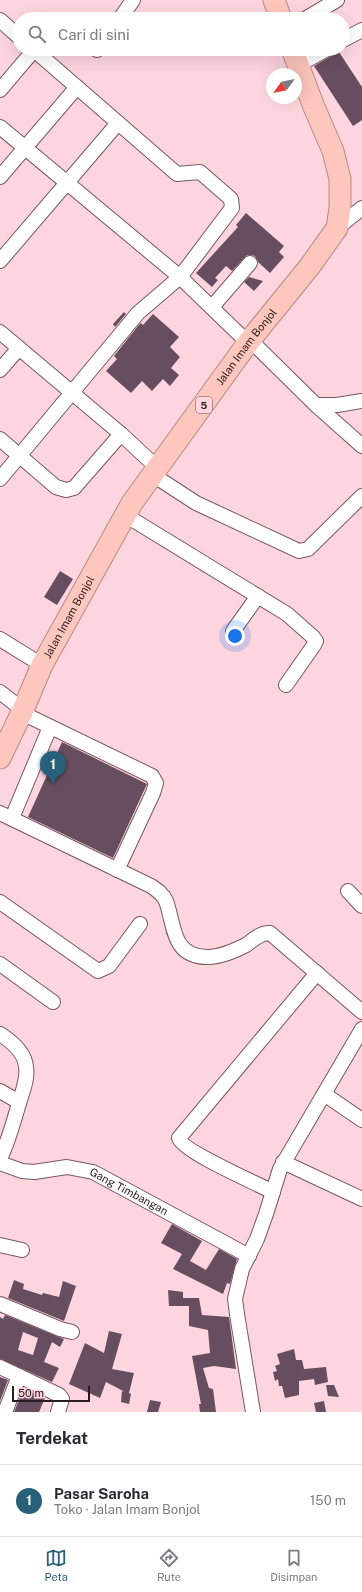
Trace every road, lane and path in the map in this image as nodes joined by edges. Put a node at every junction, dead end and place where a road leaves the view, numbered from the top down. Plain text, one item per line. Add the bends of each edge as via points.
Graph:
1 (133, 0) edge
2 (274, 0) edge
3 (337, 0) edge
4 (125, 12) edge
5 (278, 12) edge
6 (317, 12) edge
7 (0, 20) edge
8 (362, 30) edge
9 (12, 31) edge
10 (350, 36) edge
11 (28, 56) edge
12 (42, 56) edge
13 (295, 57) edge
14 (77, 87) junction
15 (0, 90) edge
16 (118, 123) junction
17 (0, 127) edge
18 (25, 148) junction
19 (0, 177) edge
20 (67, 182) junction
21 (362, 208) edge
22 (337, 228) junction
23 (0, 262) edge
24 (250, 263) dead end
25 (180, 277) junction
26 (212, 307) junction
27 (0, 332) edge
28 (250, 340) junction
29 (19, 348) junction
30 (0, 370) edge
31 (72, 393) junction
32 (362, 401) edge
33 (316, 405) junction
34 (121, 434) junction
35 (0, 439) edge
36 (362, 446) edge
37 (20, 456) junction
38 (156, 470) junction
39 (0, 479) edge
40 (362, 496) edge
41 (125, 515) junction
42 (258, 596) junction
43 (233, 631) dead end
44 (0, 639) edge
45 (42, 665) junction
46 (286, 685) dead end
47 (0, 692) edge
48 (22, 711) junction
49 (50, 727) junction
50 (0, 758) edge
51 (6, 815) edge
52 (117, 870) junction
53 (348, 891) dead end
54 (0, 902) edge
55 (362, 906) edge
56 (140, 924) dead end
57 (0, 964) edge
58 (317, 974) junction
59 (53, 1002) dead end
60 (362, 1012) edge
61 (0, 1034) edge
62 (360, 1037) edge
63 (0, 1091) edge
64 (324, 1094) junction
65 (19, 1102) junction
66 (362, 1120) edge
67 (0, 1159) edge
68 (283, 1162) junction
69 (0, 1163) edge
70 (273, 1192) junction
71 (362, 1199) edge
72 (0, 1245) edge
73 (22, 1250) dead end
74 (249, 1256) junction
75 (0, 1304) edge
76 (72, 1332) dead end
77 (0, 1367) edge
78 (19, 1376) junction
79 (5, 1412) edge
80 (58, 1412) edge
81 (253, 1412) edge

1 - 4 street
2 - 5 highway
3 - 6 street
7 - 9 street
8 - 10 street
11 - 15 street
12 - 14 street
13 - 22 highway, Jalan Imam Bonjol / 5 via 333,151 340,179
14 - 16 street
14 - 18 street
16 - 20 street
16 - 25 street via 177,174 200,172 231,199 232,208
17 - 18 street
18 - 19 street
18 - 20 street
20 - 23 street
20 - 25 street
21 - 22 street
22 - 28 highway, Jalan Imam Bonjol / 5
24 - 26 street
25 - 26 street
25 - 31 street via 138,313
26 - 28 street via 240,334
27 - 29 street
28 - 33 street
28 - 38 highway, Jalan Imam Bonjol / 5
29 - 30 street
29 - 31 street
31 - 34 street
31 - 37 street
32 - 33 street
33 - 36 street
34 - 37 street via 74,488 66,490 56,487
34 - 38 street
35 - 37 street
37 - 39 street
38 - 40 street via 196,503 299,551 308,549
38 - 41 highway, Jalan Imam Bonjol / 5
41 - 42 street
41 - 45 highway, Jalan Imam Bonjol / 5
42 - 43 street
42 - 46 street via 287,614 316,641
44 - 45 street
45 - 48 highway, Jalan Imam Bonjol / 5
47 - 48 street
48 - 49 street
48 - 50 highway, Jalan Imam Bonjol / 5
49 - 51 street
49 - 52 street via 144,771 152,776 156,783
51 - 52 street
52 - 58 street via 151,886 162,895 178,942 194,954 208,957 228,954 260,935 270,933
53 - 55 street
54 - 56 street via 98,971 109,966
57 - 59 street
58 - 60 street
58 - 70 street via 179,1138 184,1146
61 - 65 street via 15,1046 26,1066
62 - 64 street
63 - 65 street
64 - 66 street
64 - 68 street
65 - 67 street
68 - 70 street
68 - 71 street
69 - 74 street, Gang Timbangan via 22,1171 34,1172 67,1167 92,1172
70 - 74 street
72 - 73 street
74 - 81 street via 242,1269 235,1299
75 - 76 street
77 - 78 street
78 - 79 street
78 - 80 street via 60,1396 62,1399

